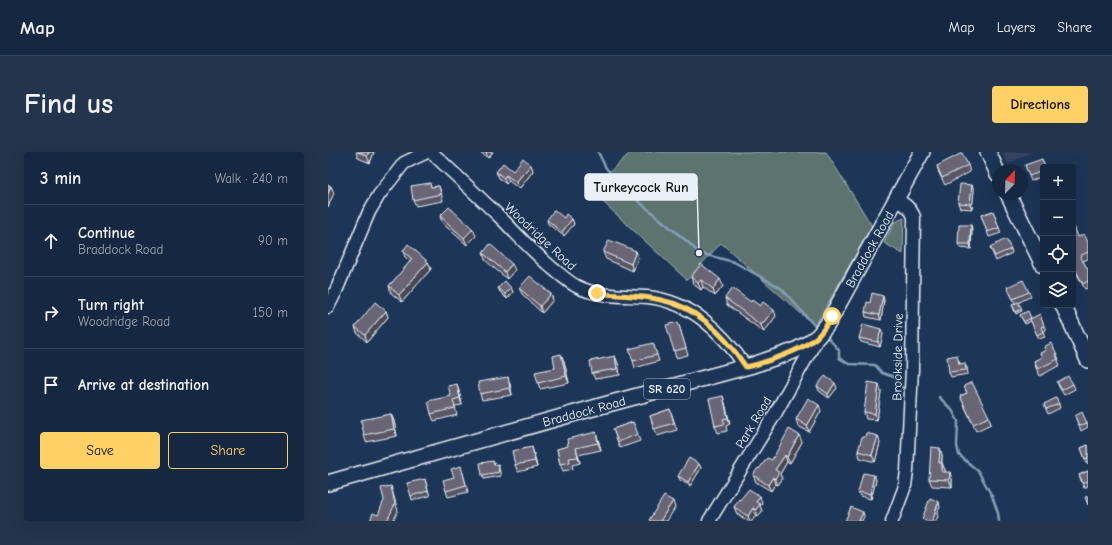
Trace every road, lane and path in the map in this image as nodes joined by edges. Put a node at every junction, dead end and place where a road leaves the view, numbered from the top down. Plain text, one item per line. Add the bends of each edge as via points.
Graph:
1 (427, 152) edge
2 (431, 152) edge
3 (922, 152) edge
4 (988, 152) edge
5 (405, 158) edge
6 (993, 164) edge
7 (896, 199) junction
8 (1011, 200) edge
9 (1040, 259) edge
10 (328, 307) edge
11 (1063, 308) edge
12 (818, 336) junction
13 (1088, 360) edge
14 (746, 367) junction
15 (328, 483) edge
16 (709, 521) edge
17 (892, 521) edge

1 - 5 street
2 - 14 street, Woodridge Road via 564,278 576,286 597,293 647,297 687,308 725,340
3 - 7 main road, Braddock Road / SR 620
4 - 6 main road
5 - 10 street via 369,212
7 - 12 main road, Braddock Road / SR 620 via 829,321
7 - 17 street, Brookside Drive via 908,207 914,217 907,471 905,486
8 - 9 main road
11 - 13 main road
12 - 14 main road, Braddock Road / SR 620 via 794,351
12 - 16 street, Park Road via 775,414
14 - 15 main road, Braddock Road / SR 620

